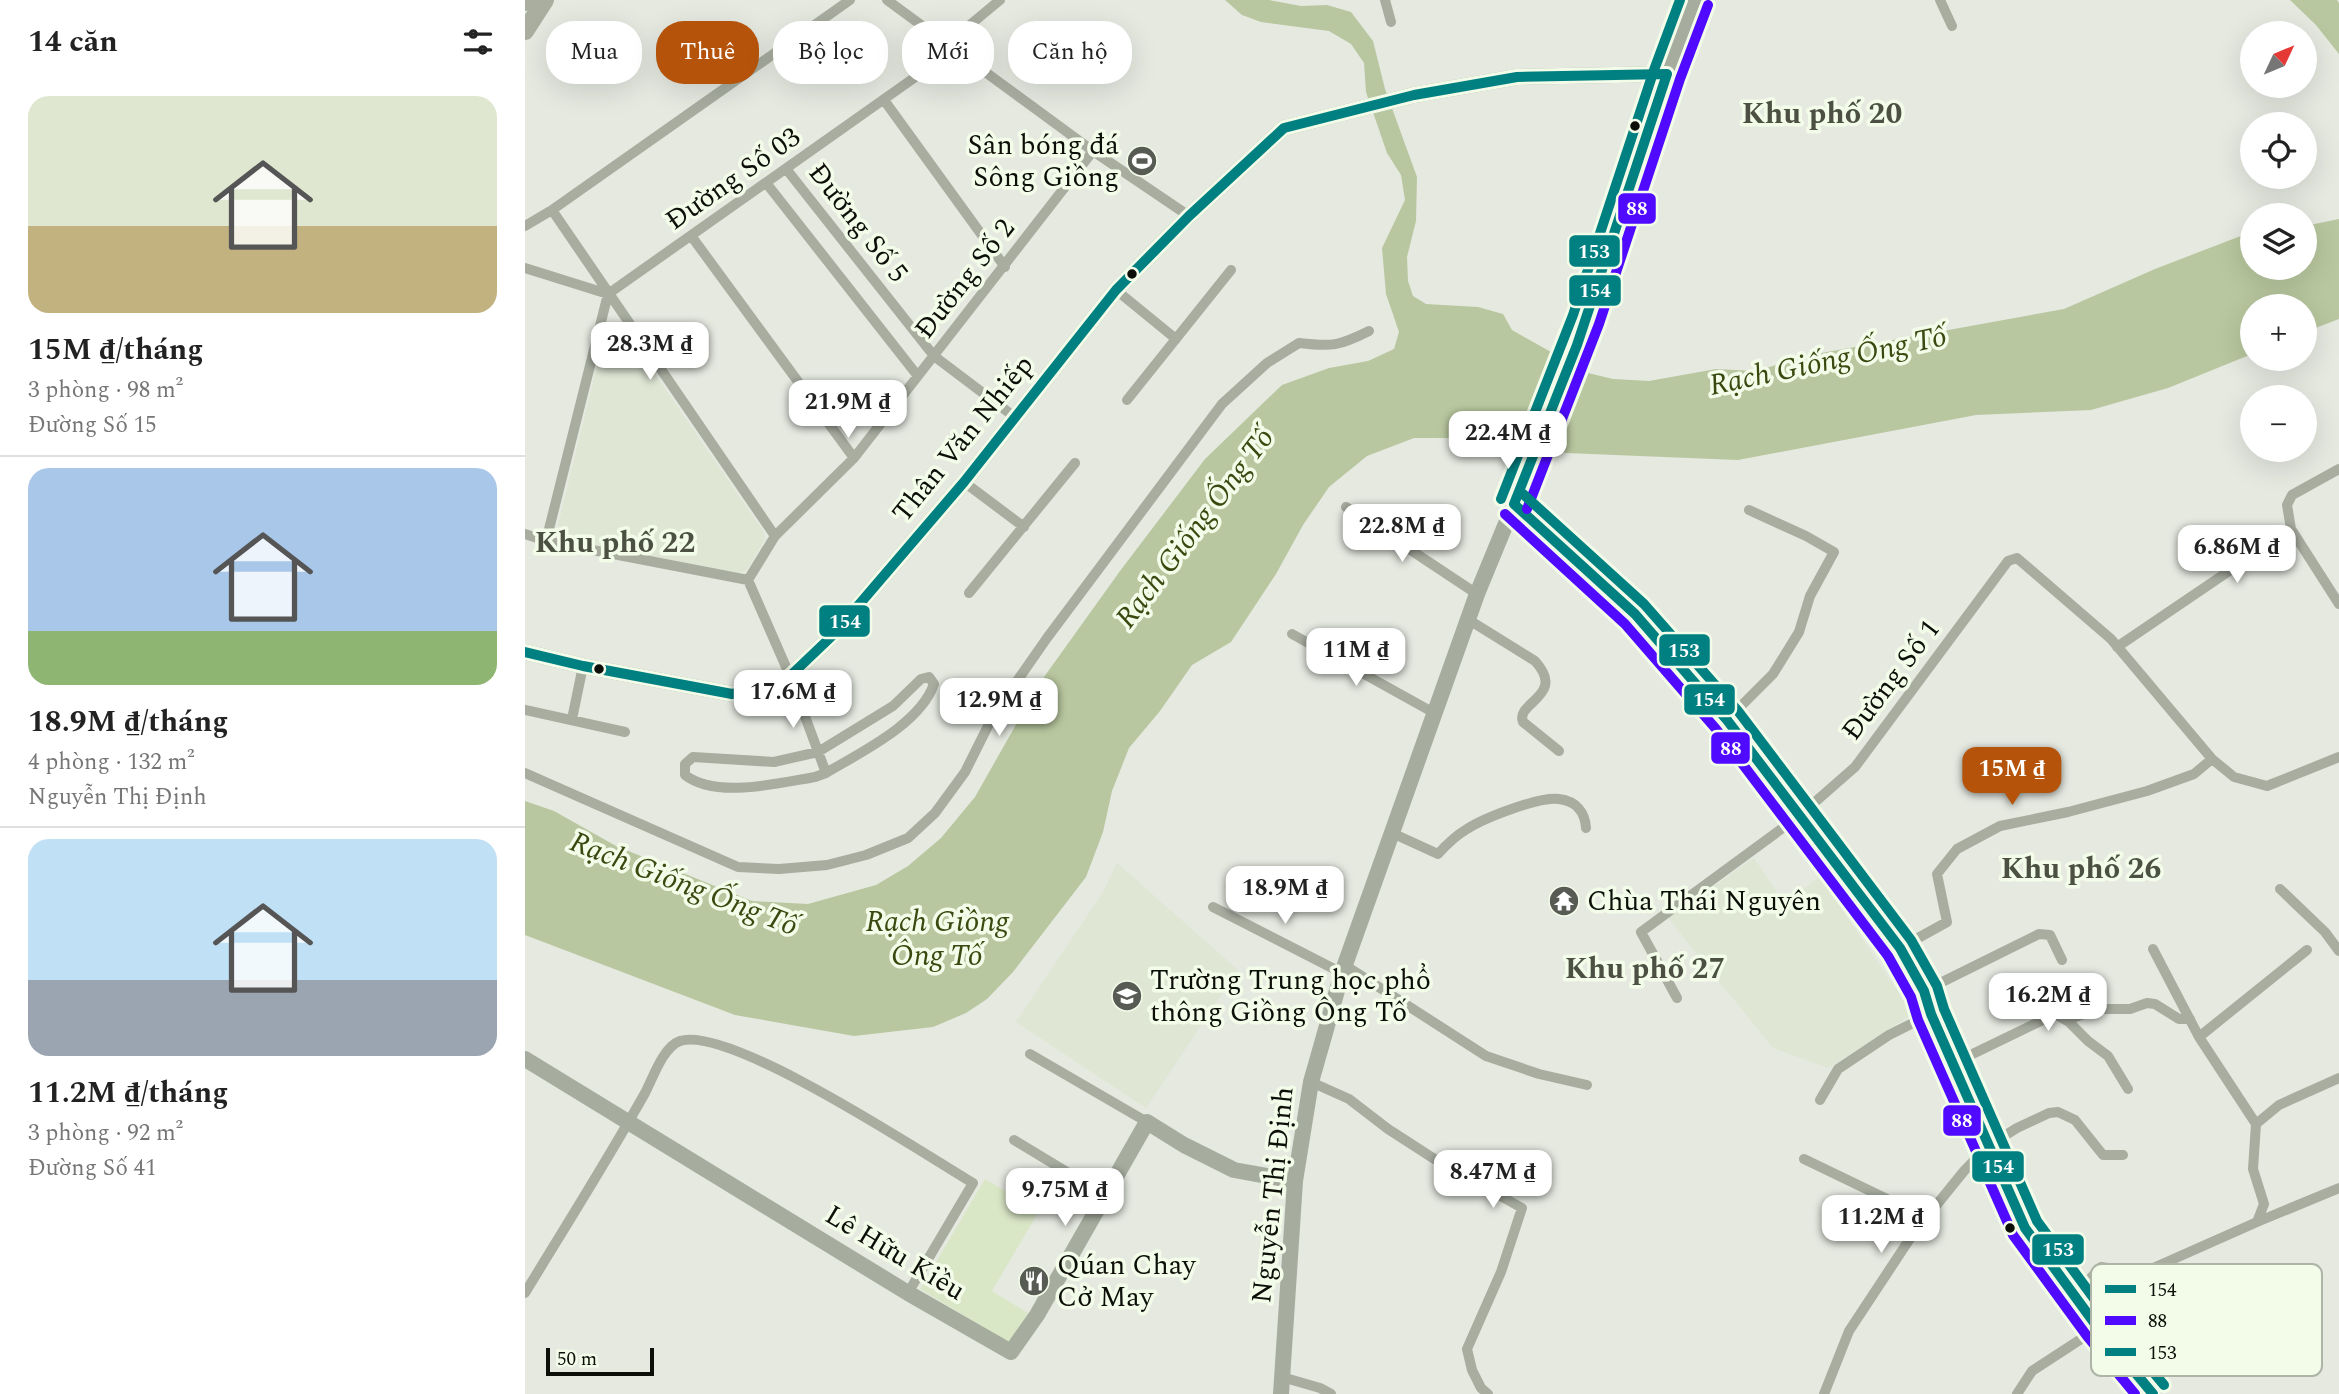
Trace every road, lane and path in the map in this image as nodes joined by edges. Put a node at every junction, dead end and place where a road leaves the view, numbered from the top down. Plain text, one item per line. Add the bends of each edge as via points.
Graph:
1 (545, 0) edge
2 (850, 0) edge
3 (887, 0) edge
4 (1000, 0) edge
5 (1385, 0) edge
6 (1695, 0) edge
7 (1940, 0) edge
8 (916, 21) edge
9 (978, 21) edge
10 (1391, 22) dead end
11 (1952, 26) dead end
12 (525, 31) edge
13 (1667, 75) junction
14 (994, 78) edge
15 (904, 84) edge
16 (884, 100) junction
17 (1093, 151) junction
18 (787, 170) junction
19 (767, 184) junction
20 (552, 211) junction
21 (1189, 216) junction
22 (525, 226) edge
23 (692, 237) junction
24 (1005, 267) junction
25 (525, 268) edge
26 (1231, 270) dead end
27 (1116, 290) junction
28 (608, 294) junction
29 (1369, 331) dead end
30 (1176, 339) junction
31 (934, 356) junction
32 (917, 375) junction
33 (1127, 400) dead end
34 (1016, 418) junction
35 (854, 458) junction
36 (1076, 463) dead end
37 (2339, 469) edge
38 (964, 482) junction
39 (1514, 504) junction
40 (1346, 508) dead end
41 (1749, 510) dead end
42 (1024, 527) junction
43 (2291, 529) junction
44 (525, 534) edge
45 (775, 536) junction
46 (547, 541) junction
47 (748, 580) junction
48 (969, 593) dead end
49 (1477, 594) junction
50 (2339, 604) edge
51 (1469, 620) junction
52 (1292, 634) dead end
53 (2117, 647) junction
54 (525, 652) edge
55 (583, 666) junction
56 (790, 676) junction
57 (525, 710) edge
58 (1436, 714) junction
59 (572, 719) junction
60 (1727, 720) junction
61 (625, 732) dead end
62 (1559, 751) dead end
63 (818, 752) junction
64 (2339, 757) edge
65 (2212, 759) junction
66 (525, 773) edge
67 (826, 773) junction
68 (1799, 816) junction
69 (1586, 828) dead end
70 (1392, 832) junction
71 (2280, 889) dead end
72 (1213, 907) dead end
73 (1900, 948) junction
74 (2153, 948) dead end
75 (2307, 950) dead end
76 (2339, 951) edge
77 (2063, 960) dead end
78 (1344, 969) junction
79 (1924, 991) junction
80 (1677, 998) dead end
81 (1931, 1014) junction
82 (2190, 1019) junction
83 (2066, 1020) junction
84 (2199, 1037) junction
85 (1030, 1054) dead end
86 (525, 1059) edge
87 (1954, 1063) junction
88 (2339, 1078) edge
89 (1311, 1082) junction
90 (1587, 1085) dead end
91 (2128, 1089) dead end
92 (1821, 1100) dead end
93 (1147, 1122) junction
94 (628, 1123) junction
95 (2256, 1124) junction
96 (1014, 1140) dead end
97 (1988, 1146) junction
98 (2123, 1155) dead end
99 (1804, 1159) dead end
100 (1295, 1181) junction
101 (2339, 1188) edge
102 (1105, 1195) junction
103 (1887, 1199) dead end
104 (2257, 1222) junction
105 (2162, 1264) edge
106 (2091, 1277) edge
107 (525, 1293) edge
108 (908, 1293) junction
109 (2075, 1295) junction
110 (2091, 1318) edge
111 (2091, 1333) edge
112 (2138, 1376) edge
113 (1282, 1377) junction
114 (1281, 1394) edge
115 (1331, 1394) edge
116 (1488, 1394) edge
117 (1824, 1394) edge
118 (2017, 1394) edge
119 (2153, 1394) edge

1 - 12 main road
2 - 20 street
3 - 8 street
4 - 9 street, Đường Số 03
5 - 10 street
6 - 13 main road
7 - 11 street
13 - 21 main road, Thân Văn Nhiếp via 1517,77 1414,95 1284,128
13 - 39 main road, Nguyễn Thị Định via 1586,320
14 - 17 street
15 - 16 street, Đường Số 03
16 - 18 street, Đường Số 03
16 - 24 street
17 - 21 street
17 - 24 street, Đường Số 2
18 - 19 street, Đường Số 03
18 - 31 street, Đường Số 5
19 - 23 street, Đường Số 03
19 - 32 street
20 - 22 street
20 - 28 street
21 - 27 main road, Thân Văn Nhiếp
23 - 28 street, Đường Số 03
23 - 35 street
24 - 31 street, Đường Số 2
25 - 28 street
26 - 30 street
27 - 30 street
27 - 34 main road, Thân Văn Nhiếp
28 - 45 street
28 - 46 street
29 - 66 street via 1343,344 1299,342 1267,363 1222,404 1047,638 994,714 965,772 935,814 908,838 827,865 738,867
30 - 33 street
31 - 32 street, Đường Số 2
31 - 34 street, Đường Số 5
32 - 35 street, Đường Số 2
34 - 38 main road, Thân Văn Nhiếp
35 - 45 street, Đường Số 2
36 - 42 street
37 - 43 street via 2292,495 2287,505
38 - 42 street
38 - 56 main road, Thân Văn Nhiếp via 833,635
39 - 49 main road, Nguyễn Thị Định
39 - 60 main road via 1635,614
40 - 49 street
41 - 60 street via 1834,552 1810,596 1799,632 1773,674
42 - 48 street
43 - 50 street
43 - 53 street
44 - 46 street
45 - 47 street, Đường Số 2
46 - 47 street
47 - 56 street
49 - 51 main road, Nguyễn Thị Định
51 - 58 main road, Nguyễn Thị Định
51 - 62 street via 1542,669 1545,689 1521,717
52 - 58 street
53 - 65 street
53 - 68 street, Đường Số 1 via 2017,558 2008,561 1855,767
54 - 55 main road, Thân Văn Nhiếp
55 - 56 main road, Thân Văn Nhiếp via 733,694 768,687
55 - 59 street
56 - 63 street
57 - 59 street
58 - 70 main road, Nguyễn Thị Định
59 - 61 street
60 - 68 main road
63 - 67 street
63 - 67 street via 893,706 922,679 929,677 934,684 912,717
63 - 67 street via 774,762 693,757 685,764 685,775 694,783 743,788
64 - 65 street via 2267,786 2234,777
65 - 73 street via 2194,774 2147,791 2000,826 1957,849 1937,874 1947,922
68 - 73 main road
68 - 80 street, Đường Số 1 via 1641,932
69 - 70 street via 1580,808 1559,799 1482,821 1438,854
70 - 78 main road, Nguyễn Thị Định
71 - 76 street
72 - 78 street
73 - 79 main road
74 - 82 street
75 - 84 street
77 - 79 street via 2050,935 2039,934
78 - 89 main road, Nguyễn Thị Định
78 - 90 street via 1486,1056
79 - 81 main road
81 - 87 main road
81 - 92 street via 1838,1069
82 - 83 street via 2179,1019 2147,1003 2130,1009 2099,1009
82 - 84 street
83 - 87 street via 2055,1014 2045,1016
83 - 91 street via 2108,1056
84 - 95 street
85 - 93 street
86 - 94 main road, Lê Hữu Kiều
87 - 97 main road
88 - 95 street via 2279,1105
89 - 100 main road, Nguyễn Thị Định
89 - 116 street via 1349,1099 1436,1160 1522,1208 1501,1272 1467,1349 1472,1370
93 - 100 main road via 1234,1170
93 - 102 main road, Lê Hữu Kiều
94 - 107 street
94 - 108 main road, Lê Hữu Kiều
94 - 108 street via 667,1052 680,1041 697,1041 785,1071 973,1184
95 - 104 street via 2253,1169 2264,1204
96 - 102 street
97 - 98 street via 2017,1128 2058,1112 2075,1120 2103,1155
97 - 109 main road via 2025,1228
97 - 117 street via 1913,1234 1849,1331
99 - 103 street
100 - 113 main road, Nguyễn Thị Định
101 - 104 street
102 - 108 main road, Lê Hữu Kiều via 1011,1352
104 - 105 street
106 - 109 street
109 - 110 main road
111 - 118 street via 2032,1371
112 - 119 main road
113 - 114 main road, Nguyễn Thị Định
113 - 115 street

